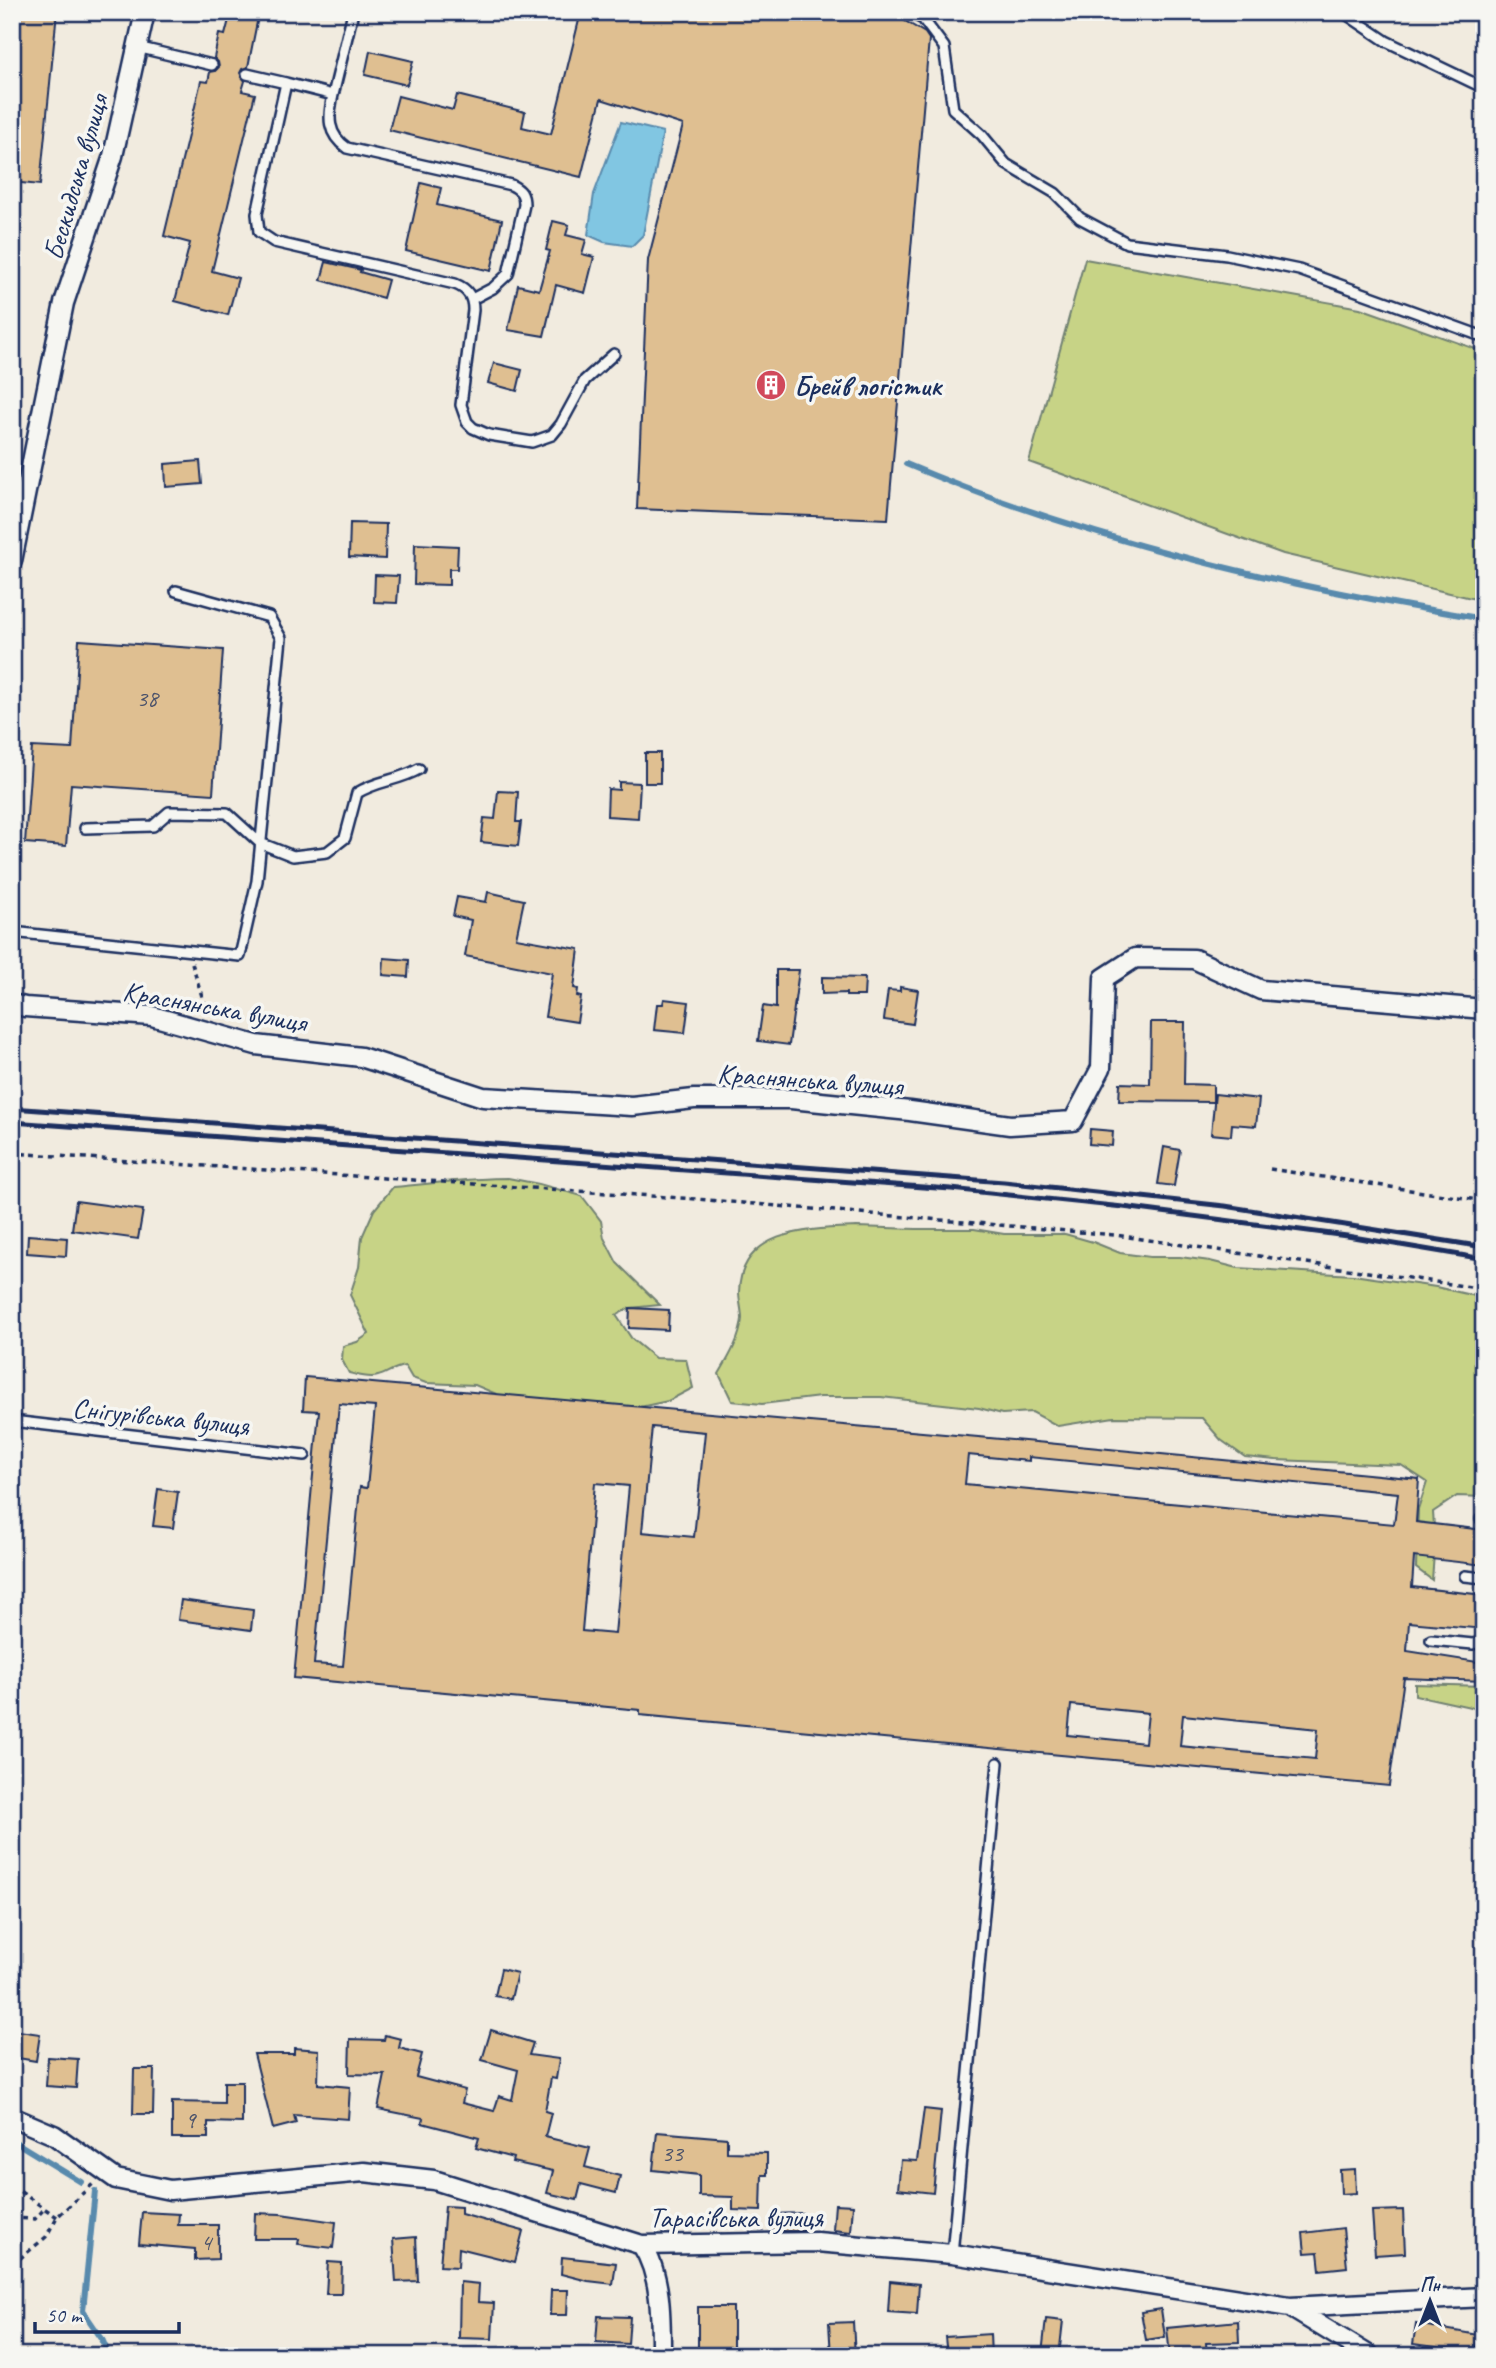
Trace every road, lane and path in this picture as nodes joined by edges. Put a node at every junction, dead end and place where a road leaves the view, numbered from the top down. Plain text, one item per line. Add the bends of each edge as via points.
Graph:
1 (145, 12) edge
2 (353, 12) edge
3 (910, 12) edge
4 (943, 12) edge
5 (1343, 12) edge
6 (923, 19) junction
7 (137, 47) junction
8 (212, 65) dead end
9 (247, 74) dead end
10 (286, 83) junction
11 (1484, 88) edge
12 (333, 95) junction
13 (472, 299) junction
14 (1484, 337) edge
15 (614, 354) dead end
16 (12, 561) edge
17 (176, 591) dead end
18 (419, 769) dead end
19 (85, 828) dead end
20 (260, 843) junction
21 (12, 932) edge
22 (189, 951) junction
23 (12, 1004) edge
24 (1484, 1009) edge
25 (213, 1033) junction
26 (12, 1153) edge
27 (1270, 1169) dead end
28 (1484, 1201) edge
29 (1484, 1289) edge
30 (12, 1421) edge
31 (305, 1455) dead end
32 (1465, 1576) dead end
33 (1484, 1578) edge
34 (1431, 1640) dead end
35 (1484, 1641) edge
36 (998, 1763) dead end
37 (12, 2117) edge
38 (106, 2172) junction
39 (12, 2186) edge
40 (46, 2208) junction
41 (57, 2217) junction
42 (12, 2218) edge
43 (642, 2245) junction
44 (952, 2255) junction
45 (12, 2265) edge
46 (1484, 2297) edge
47 (1290, 2307) junction
48 (661, 2356) edge
49 (1370, 2356) edge

1 - 7 street, Бескидська вулиця
2 - 12 lane
3 - 6 lane
4 - 6 lane
5 - 11 lane via 1385,41
6 - 14 lane via 944,47 953,109 1006,164 1055,193 1080,218 1126,243 1227,255 1299,270
7 - 8 lane
7 - 16 street, Бескидська вулиця via 113,156 64,303
9 - 10 lane
10 - 12 lane
10 - 13 lane via 257,214 263,236 456,284
12 - 13 lane via 330,127 347,148 511,185 524,196 508,274
13 - 15 lane via 461,405 467,422 481,432 524,442 546,439 557,430 588,376
17 - 20 lane via 270,617 281,638
18 - 20 lane via 372,783 357,793 345,838 327,852 293,856
19 - 20 lane via 153,826 169,812 227,813
20 - 22 lane via 257,881 240,956
21 - 22 lane
22 - 25 path
23 - 25 street, Краснянська вулиця via 152,1016
24 - 25 street, Краснянська вулиця via 1261,990 1194,959 1135,958 1104,978 1101,1068 1073,1121 1010,1125 791,1099 694,1099 632,1106 483,1097 361,1057 256,1045
26 - 29 path via 696,1199 1115,1235
27 - 28 path
30 - 31 lane, Снігурівська вулиця
32 - 33 lane
34 - 35 lane
36 - 44 lane
37 - 38 street, Тарасівська вулиця via 54,2135
38 - 41 path
38 - 43 street, Тарасівська вулиця via 116,2179 170,2190 364,2172 434,2180
39 - 40 path
40 - 41 path
40 - 42 path via 35,2219
41 - 45 path via 46,2237
43 - 44 street, Тарасівська вулиця via 817,2242
43 - 48 street via 656,2273
44 - 47 street, Тарасівська вулиця
46 - 47 street, Тарасівська вулиця
47 - 49 street

